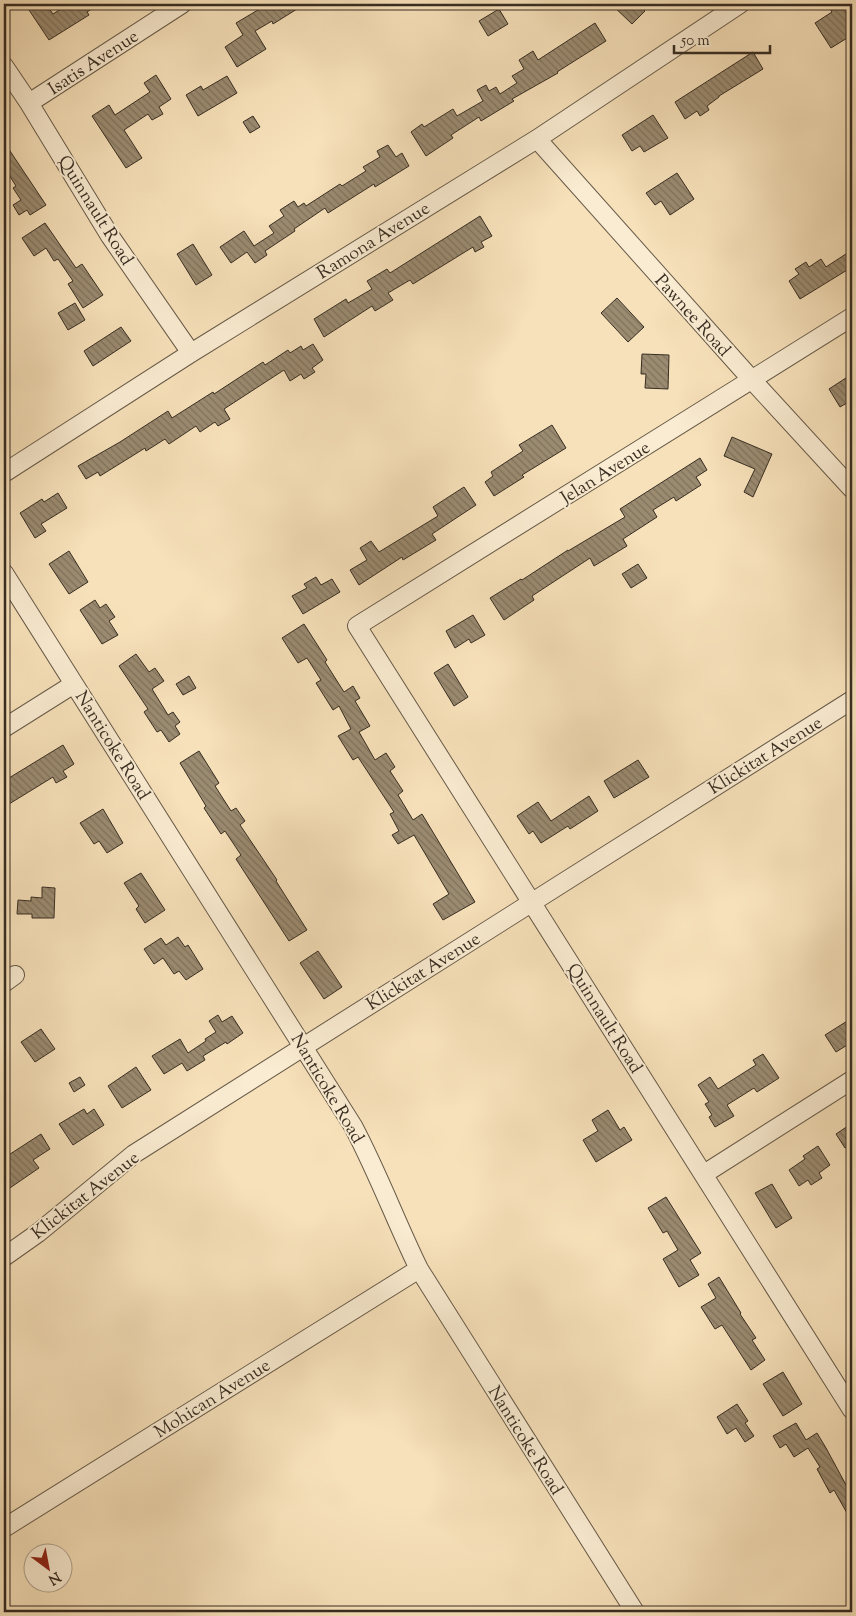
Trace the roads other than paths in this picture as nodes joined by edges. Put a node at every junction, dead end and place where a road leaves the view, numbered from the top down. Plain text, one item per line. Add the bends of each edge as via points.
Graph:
1 (182, 4) edge
2 (740, 4) edge
3 (717, 9) edge
4 (4, 66) edge
5 (29, 103) junction
6 (537, 139) junction
7 (852, 317) edge
8 (190, 353) junction
9 (752, 380) junction
10 (4, 473) edge
11 (852, 489) edge
12 (4, 573) edge
13 (357, 626) joint
14 (74, 684) junction
15 (852, 700) edge
16 (4, 728) edge
17 (532, 902) junction
18 (303, 1047) junction
19 (852, 1080) edge
20 (704, 1174) junction
21 (4, 1258) edge
22 (419, 1269) junction
23 (852, 1410) edge
24 (4, 1528) edge
25 (632, 1611) edge

1 - 5 street, Isatis Avenue
2 - 3 street, Ramona Avenue
3 - 6 street, Ramona Avenue
4 - 5 street, Quinnault Road
5 - 8 street, Quinnault Road via 110,236
6 - 8 street, Ramona Avenue
6 - 9 street, Pawnee Road
7 - 9 street, Jelan Avenue
8 - 10 street, Ramona Avenue
9 - 11 street, Pawnee Road
9 - 13 street, Jelan Avenue
12 - 14 street, Nanticoke Road
13 - 17 street, Quinnault Road
14 - 16 street
14 - 18 street, Nanticoke Road
15 - 17 street, Klickitat Avenue
17 - 18 street, Klickitat Avenue
17 - 20 street, Quinnault Road
18 - 21 street, Klickitat Avenue via 134,1154
18 - 22 street, Nanticoke Road via 365,1148
19 - 20 street
20 - 23 street, Quinnault Road
22 - 24 street, Mohican Avenue
22 - 25 street, Nanticoke Road

